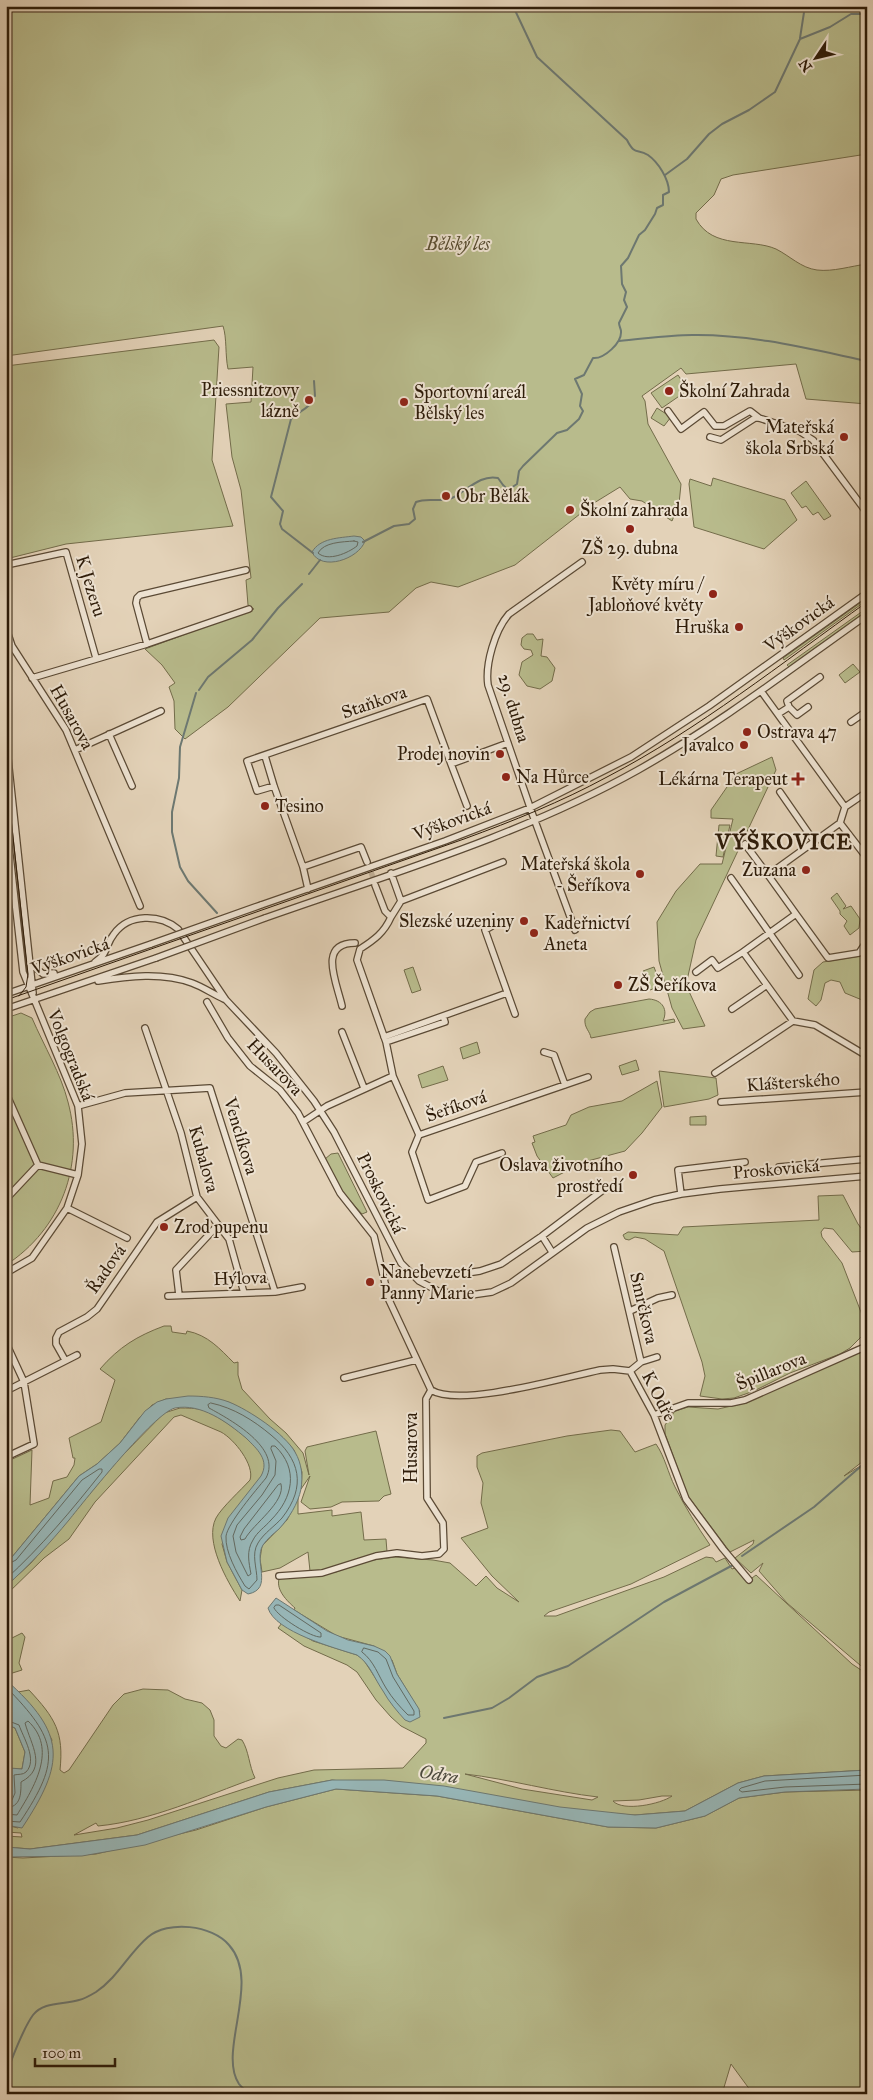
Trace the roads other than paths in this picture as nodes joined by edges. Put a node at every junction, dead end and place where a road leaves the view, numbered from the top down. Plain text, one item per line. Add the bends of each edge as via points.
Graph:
1 (668, 411) dead end
2 (759, 418) junction
3 (710, 437) dead end
4 (864, 503) edge
5 (867, 513) edge
6 (582, 562) dead end
7 (6, 565) edge
8 (246, 570) dead end
9 (867, 593) edge
10 (249, 609) dead end
11 (867, 615) edge
12 (6, 628) edge
13 (147, 644) junction
14 (96, 658) junction
15 (820, 677) dead end
16 (32, 678) junction
17 (761, 690) junction
18 (789, 707) junction
19 (808, 707) dead end
20 (161, 711) dead end
21 (867, 711) edge
22 (778, 714) junction
23 (851, 722) dead end
24 (109, 734) junction
25 (6, 740) edge
26 (508, 744) junction
27 (74, 750) junction
28 (266, 756) junction
29 (451, 764) junction
30 (132, 786) dead end
31 (274, 786) junction
32 (780, 792) dead end
33 (867, 792) edge
34 (467, 806) dead end
35 (845, 807) junction
36 (531, 811) junction
37 (6, 820) edge
38 (535, 821) junction
39 (840, 823) junction
40 (15, 828) junction
41 (7, 829) edge
42 (814, 841) junction
43 (746, 844) dead end
44 (867, 858) edge
45 (367, 862) tunnel mouth
46 (504, 862) dead end
47 (303, 867) junction
48 (391, 873) junction
49 (768, 875) junction
50 (731, 878) dead end
51 (375, 885) tunnel mouth
52 (308, 888) junction
53 (402, 900) junction
54 (140, 906) dead end
55 (796, 914) junction
56 (391, 917) junction
57 (492, 926) dead end
58 (575, 930) dead end
59 (770, 933) junction
60 (867, 941) edge
61 (354, 943) dead end
62 (109, 946) junction
63 (743, 952) junction
64 (126, 953) junction
65 (29, 958) junction
66 (95, 962) junction
67 (22, 970) junction
68 (696, 972) dead end
69 (66, 973) junction
70 (800, 975) dead end
71 (30, 985) junction
72 (78, 985) junction
73 (767, 985) junction
74 (16, 991) junction
75 (507, 993) junction
76 (6, 994) edge
77 (33, 1000) junction
78 (226, 1000) junction
79 (207, 1002) dead end
80 (342, 1006) dead end
81 (732, 1009) dead end
82 (6, 1010) edge
83 (514, 1014) dead end
84 (793, 1021) junction
85 (145, 1028) dead end
86 (342, 1032) dead end
87 (385, 1039) junction
88 (544, 1052) dead end
89 (867, 1056) edge
90 (715, 1073) dead end
91 (392, 1076) junction
92 (588, 1077) dead end
93 (565, 1085) junction
94 (364, 1088) junction
95 (167, 1090) junction
96 (867, 1092) edge
97 (6, 1093) edge
98 (721, 1102) dead end
99 (78, 1106) junction
100 (321, 1111) junction
101 (303, 1122) junction
102 (419, 1135) junction
103 (502, 1153) dead end
104 (867, 1159) edge
105 (746, 1162) dead end
106 (38, 1165) junction
107 (779, 1167) dead end
108 (78, 1175) junction
109 (867, 1176) edge
110 (603, 1190) dead end
111 (681, 1194) junction
112 (197, 1197) junction
113 (6, 1199) edge
114 (67, 1208) junction
115 (218, 1225) junction
116 (542, 1236) junction
117 (127, 1238) dead end
118 (614, 1247) dead end
119 (552, 1252) junction
120 (6, 1273) edge
121 (460, 1274) dead end
122 (302, 1287) dead end
123 (275, 1292) junction
124 (244, 1293) junction
125 (179, 1295) junction
126 (672, 1295) dead end
127 (168, 1296) dead end
128 (630, 1311) junction
129 (6, 1343) edge
130 (867, 1346) edge
131 (76, 1354) dead end
132 (657, 1358) dead end
133 (65, 1360) junction
134 (416, 1360) junction
135 (641, 1362) junction
136 (630, 1371) junction
137 (344, 1378) dead end
138 (24, 1382) junction
139 (431, 1390) junction
140 (6, 1391) edge
141 (654, 1415) junction
142 (6, 1458) edge
143 (279, 1576) dead end
144 (750, 1580) dead end

1 - 2 street via 681,428 704,412 714,426 724,426 750,411
2 - 3 street via 722,440
2 - 4 street via 800,431 813,440
4 - 5 street
6 - 26 street, 29. dubna via 509,614 500,624 486,672
7 - 14 street, K Jezeru via 66,552
8 - 13 street via 140,595 136,603
9 - 36 street, Výškovická via 668,734
10 - 13 street
11 - 17 street, Výškovická
12 - 16 street, Husarova via 12,646
13 - 14 street
14 - 16 street
15 - 18 street via 787,701
16 - 27 street, Husarova via 66,730
17 - 22 street
17 - 38 street, Výškovická via 639,770
18 - 19 street via 797,715
18 - 22 street
20 - 24 street
21 - 23 street
22 - 35 street
24 - 27 street
24 - 30 street
25 - 40 street
26 - 29 street
26 - 36 street, 29. dubna
27 - 54 street, Husarova
28 - 29 street, Staňkova via 427,699
28 - 31 street
28 - 31 street, Staňkova via 247,761 257,791
29 - 34 street, Staňkova
31 - 47 street
32 - 42 street
33 - 35 street
35 - 39 street
36 - 38 street, 29. dubna
36 - 52 street, Výškovická
37 - 41 street
38 - 48 street, Výškovická
38 - 58 street, 29. dubna
39 - 42 street
39 - 44 street
40 - 41 street
40 - 65 street
41 - 67 street
42 - 49 street
43 - 49 street
45 - 47 street via 361,846
46 - 53 street
47 - 52 street
48 - 53 street
48 - 72 street, Výškovická, bridge
49 - 55 street
50 - 59 street
51 - 56 street via 385,911
52 - 64 street, Výškovická, bridge
53 - 56 street, Šeříková
55 - 59 street
55 - 60 street via 828,958 859,954
56 - 87 street, Šeříková via 386,929 360,949 357,960
57 - 75 street via 485,930
59 - 63 street
59 - 70 street
61 - 80 street via 336,948 331,959
62 - 64 street via 114,954
62 - 66 street
62 - 78 street via 112,935 126,924 145,918 164,920 180,932
63 - 68 street via 718,968 712,960
63 - 73 street
64 - 66 street, Výškovická
65 - 69 street via 32,966 42,974
65 - 71 street
66 - 69 street, Výškovická
67 - 71 street
67 - 74 street via 22,982
69 - 71 street, Výškovická
71 - 74 street, Výškovická
71 - 77 street, Volgogradská
72 - 77 street, Výškovická
72 - 78 street via 130,977 170,977 193,983
73 - 81 street
73 - 84 street
74 - 76 street, Výškovická
75 - 83 street
75 - 87 street
77 - 82 street, Výškovická
77 - 99 street, Volgogradská
78 - 100 street, Proskovická via 276,1053
79 - 101 street, Husarova via 228,1038 250,1066 280,1090
84 - 89 street via 815,1025
84 - 90 street
85 - 95 street, Kubalova
86 - 94 street
87 - 91 street, Šeříková
88 - 93 street via 554,1055
91 - 94 street
91 - 102 street, Šeříková
92 - 93 street, Šeříková
93 - 102 street, Šeříková
94 - 100 street
95 - 99 street, Venclíkova via 125,1093
95 - 112 street, Kubalova
95 - 123 street, Venclíkova via 210,1088
96 - 98 street, Klášterského
97 - 106 street
99 - 108 street, Volgogradská via 82,1144
100 - 101 street
100 - 119 street, Proskovická via 396,1256 423,1284 457,1296 487,1293 511,1283
101 - 134 street, Husarova via 340,1194 374,1236 389,1300
102 - 103 street via 412,1152 428,1200 465,1186 476,1162
104 - 107 street, Proskovická
105 - 111 street via 678,1170
106 - 108 street
106 - 113 street
108 - 114 street, Volgogradská
109 - 111 street, Proskovická
110 - 116 street
111 - 119 street, Proskovická via 618,1212
112 - 115 street, Kubalova
112 - 133 street, Řadová via 157,1222 97,1309 59,1332 56,1344
114 - 117 street
114 - 120 street, Volgogradská via 32,1258
115 - 124 street, Kubalova via 229,1239
115 - 125 street, Hýlova via 176,1270
116 - 119 street
116 - 121 street via 501,1264
118 - 128 street, Smrčkova
122 - 123 street, Hýlova
123 - 124 street, Hýlova
124 - 125 street, Hýlova
125 - 127 street, Hýlova
126 - 128 street
128 - 135 street, Smrčkova
129 - 138 street
130 - 141 street, Špillarova via 745,1400 688,1403
131 - 133 street
132 - 135 street
133 - 138 street
134 - 137 street
134 - 139 street, Husarova
135 - 136 street, Smrčkova
136 - 139 street, K Odře via 600,1370 468,1396 446,1396
136 - 141 street, K Odře
138 - 140 street
138 - 142 street via 34,1444
139 - 143 street, Husarova via 426,1399 427,1498 443,1523 444,1549 439,1554 397,1553 376,1556 322,1573
141 - 144 street, K Odře via 686,1498

